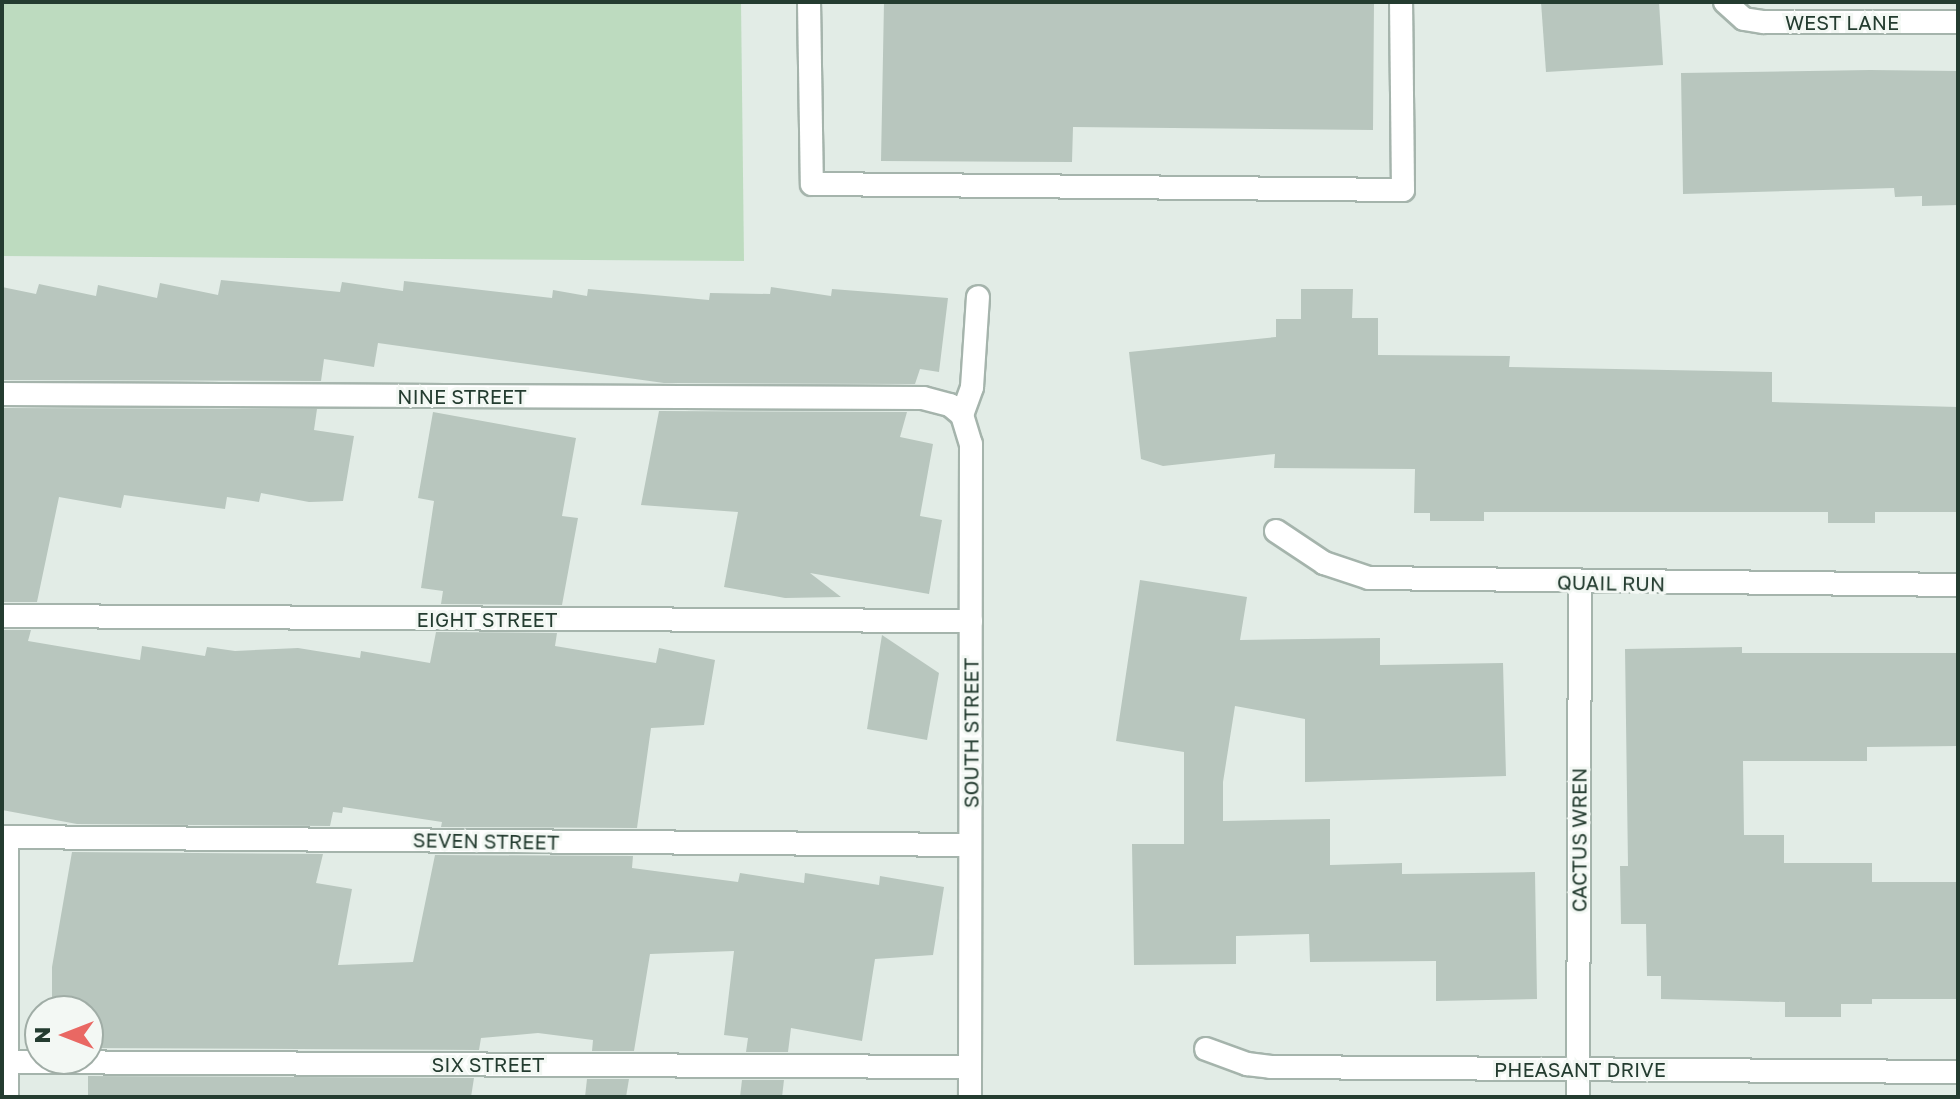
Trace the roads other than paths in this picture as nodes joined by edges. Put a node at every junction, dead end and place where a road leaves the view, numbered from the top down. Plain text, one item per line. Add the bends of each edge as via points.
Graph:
1 (809, 2) edge
2 (1401, 2) edge
3 (1727, 5) edge
4 (1958, 22) edge
5 (978, 297) dead end
6 (2, 394) edge
7 (962, 415) junction
8 (1276, 531) dead end
9 (1580, 583) junction
10 (1958, 585) edge
11 (2, 616) edge
12 (971, 621) junction
13 (4, 837) edge
14 (970, 845) junction
15 (1206, 1049) dead end
16 (7, 1062) junction
17 (970, 1067) junction
18 (1578, 1069) junction
19 (1958, 1072) edge
20 (7, 1097) edge
21 (970, 1097) edge
22 (1578, 1097) edge

1 - 2 lane via 812,184 1403,190
3 - 4 lane, WEST LANE via 1764,22
5 - 7 lane via 972,387
6 - 7 lane, NINE STREET via 923,398 950,405
7 - 12 lane, SOUTH STREET via 971,444
8 - 9 lane, QUAIL RUN via 1324,563 1369,578
9 - 10 lane, QUAIL RUN
9 - 18 lane, CACTUS WREN
11 - 12 lane, EIGHT STREET
12 - 14 lane, SOUTH STREET
13 - 14 lane, SEVEN STREET
13 - 16 lane
14 - 17 lane, SOUTH STREET
15 - 18 lane, PHEASANT DRIVE via 1271,1067
16 - 17 lane, SIX STREET
16 - 20 lane
17 - 21 lane, SOUTH STREET
18 - 19 lane, PHEASANT DRIVE
18 - 22 lane, CACTUS WREN

